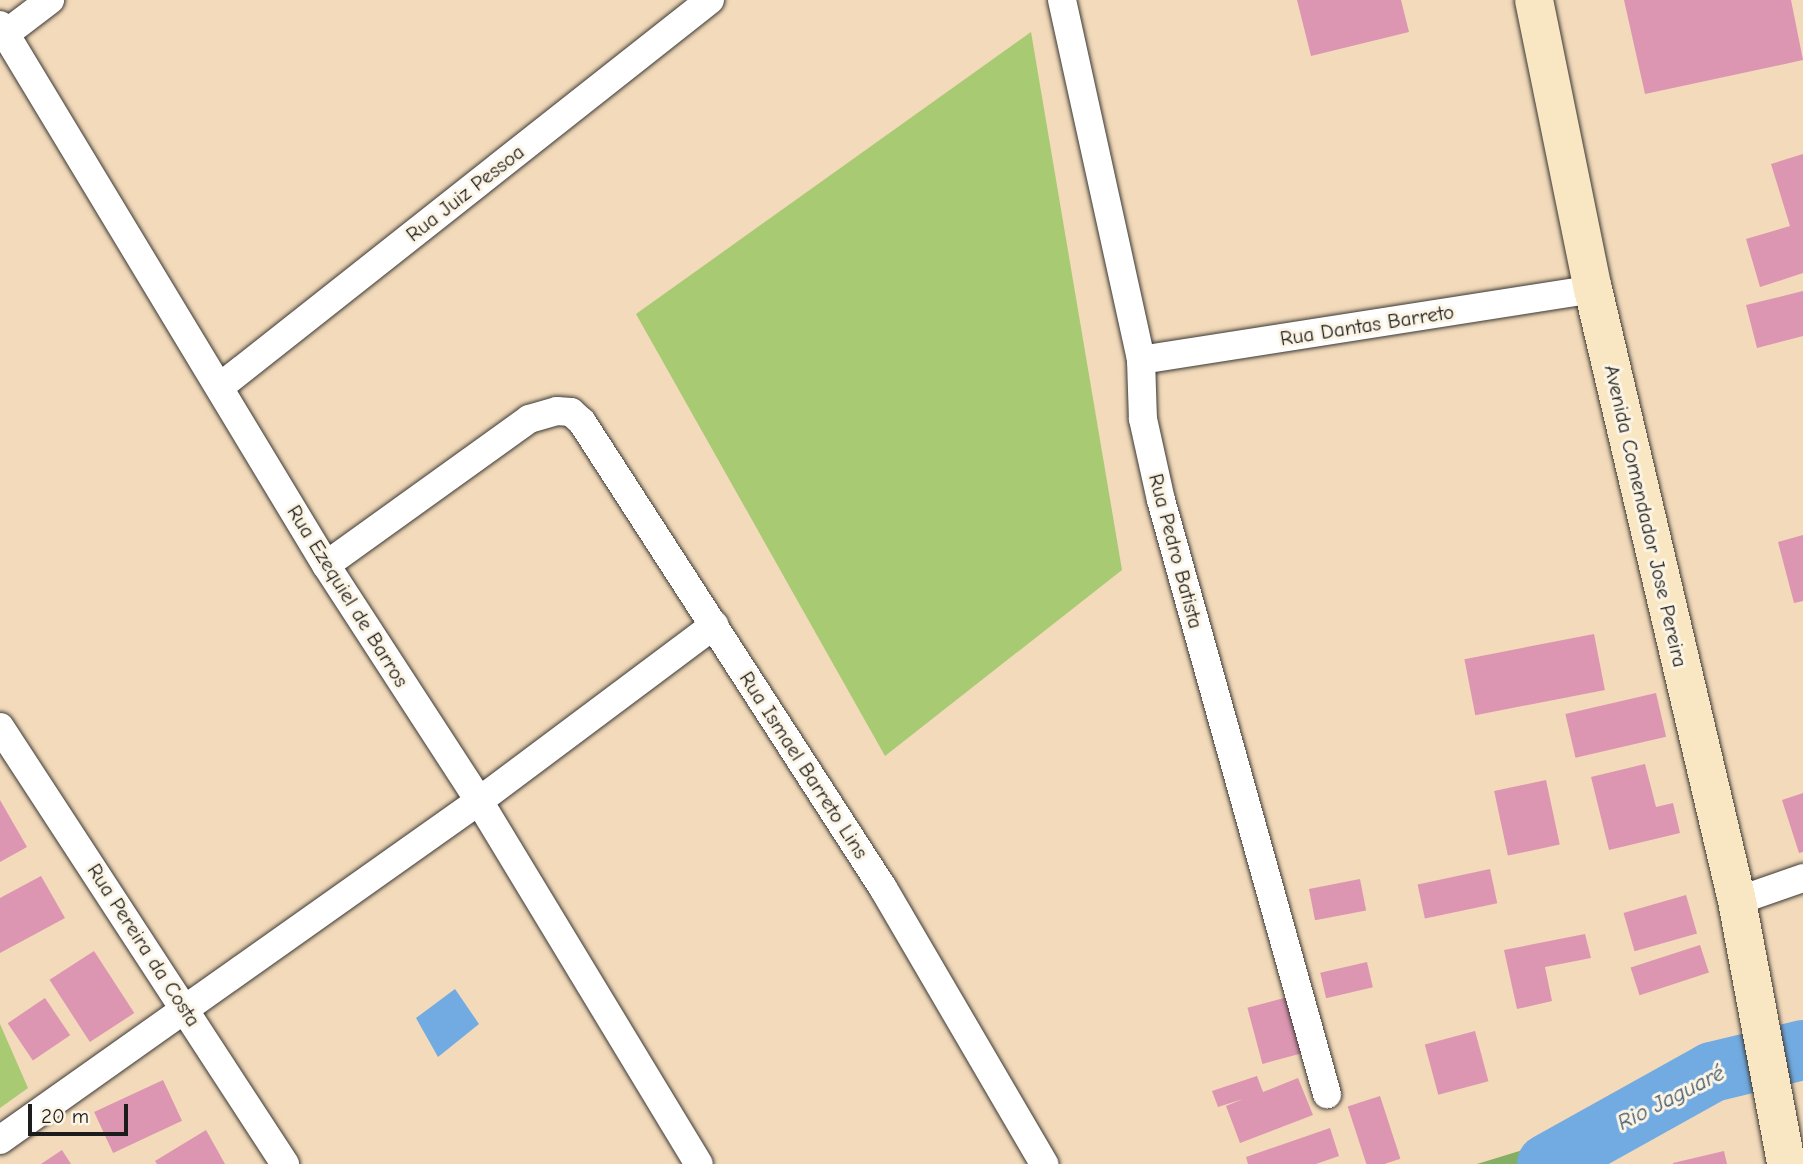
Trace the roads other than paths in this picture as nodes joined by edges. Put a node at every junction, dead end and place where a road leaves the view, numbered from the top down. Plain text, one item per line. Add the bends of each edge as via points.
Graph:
1 (50, 0) edge
2 (709, 0) edge
3 (1062, 0) edge
4 (1534, 0) edge
5 (2, 32) edge
6 (1593, 289) junction
7 (1141, 360) junction
8 (221, 386) junction
9 (326, 565) junction
10 (714, 625) junction
11 (1, 730) edge
12 (479, 801) junction
13 (1803, 878) edge
14 (1737, 901) junction
15 (187, 1010) junction
16 (1327, 1094) dead end
17 (0, 1140) edge
18 (285, 1164) edge
19 (699, 1164) edge
20 (1044, 1164) edge
21 (1786, 1164) edge

1 - 5 street
2 - 8 street, Rua Juiz Pessoa
3 - 7 street, Rua Pedro Batista
4 - 6 street, Avenida Comendador Jose Pereira
5 - 8 street, Rua Ezequiel de Barros
6 - 7 street, Rua Dantas Barreto
6 - 14 street, Avenida Comendador Jose Pereira
7 - 16 street, Rua Pedro Batista via 1143,419 1161,500
8 - 9 street, Rua Ezequiel de Barros
9 - 10 street, Rua Ismael Barreto Lins via 529,419 571,412 582,422
9 - 12 street, Rua Ezequiel de Barros
10 - 12 street
10 - 20 street, Rua Ismael Barreto Lins via 883,888
11 - 15 street, Rua Pereira da Costa
12 - 15 street
12 - 19 street, Rua Ezequiel de Barros
13 - 14 street
14 - 21 street, Avenida Comendador Jose Pereira
15 - 17 street
15 - 18 street, Rua Pereira da Costa

